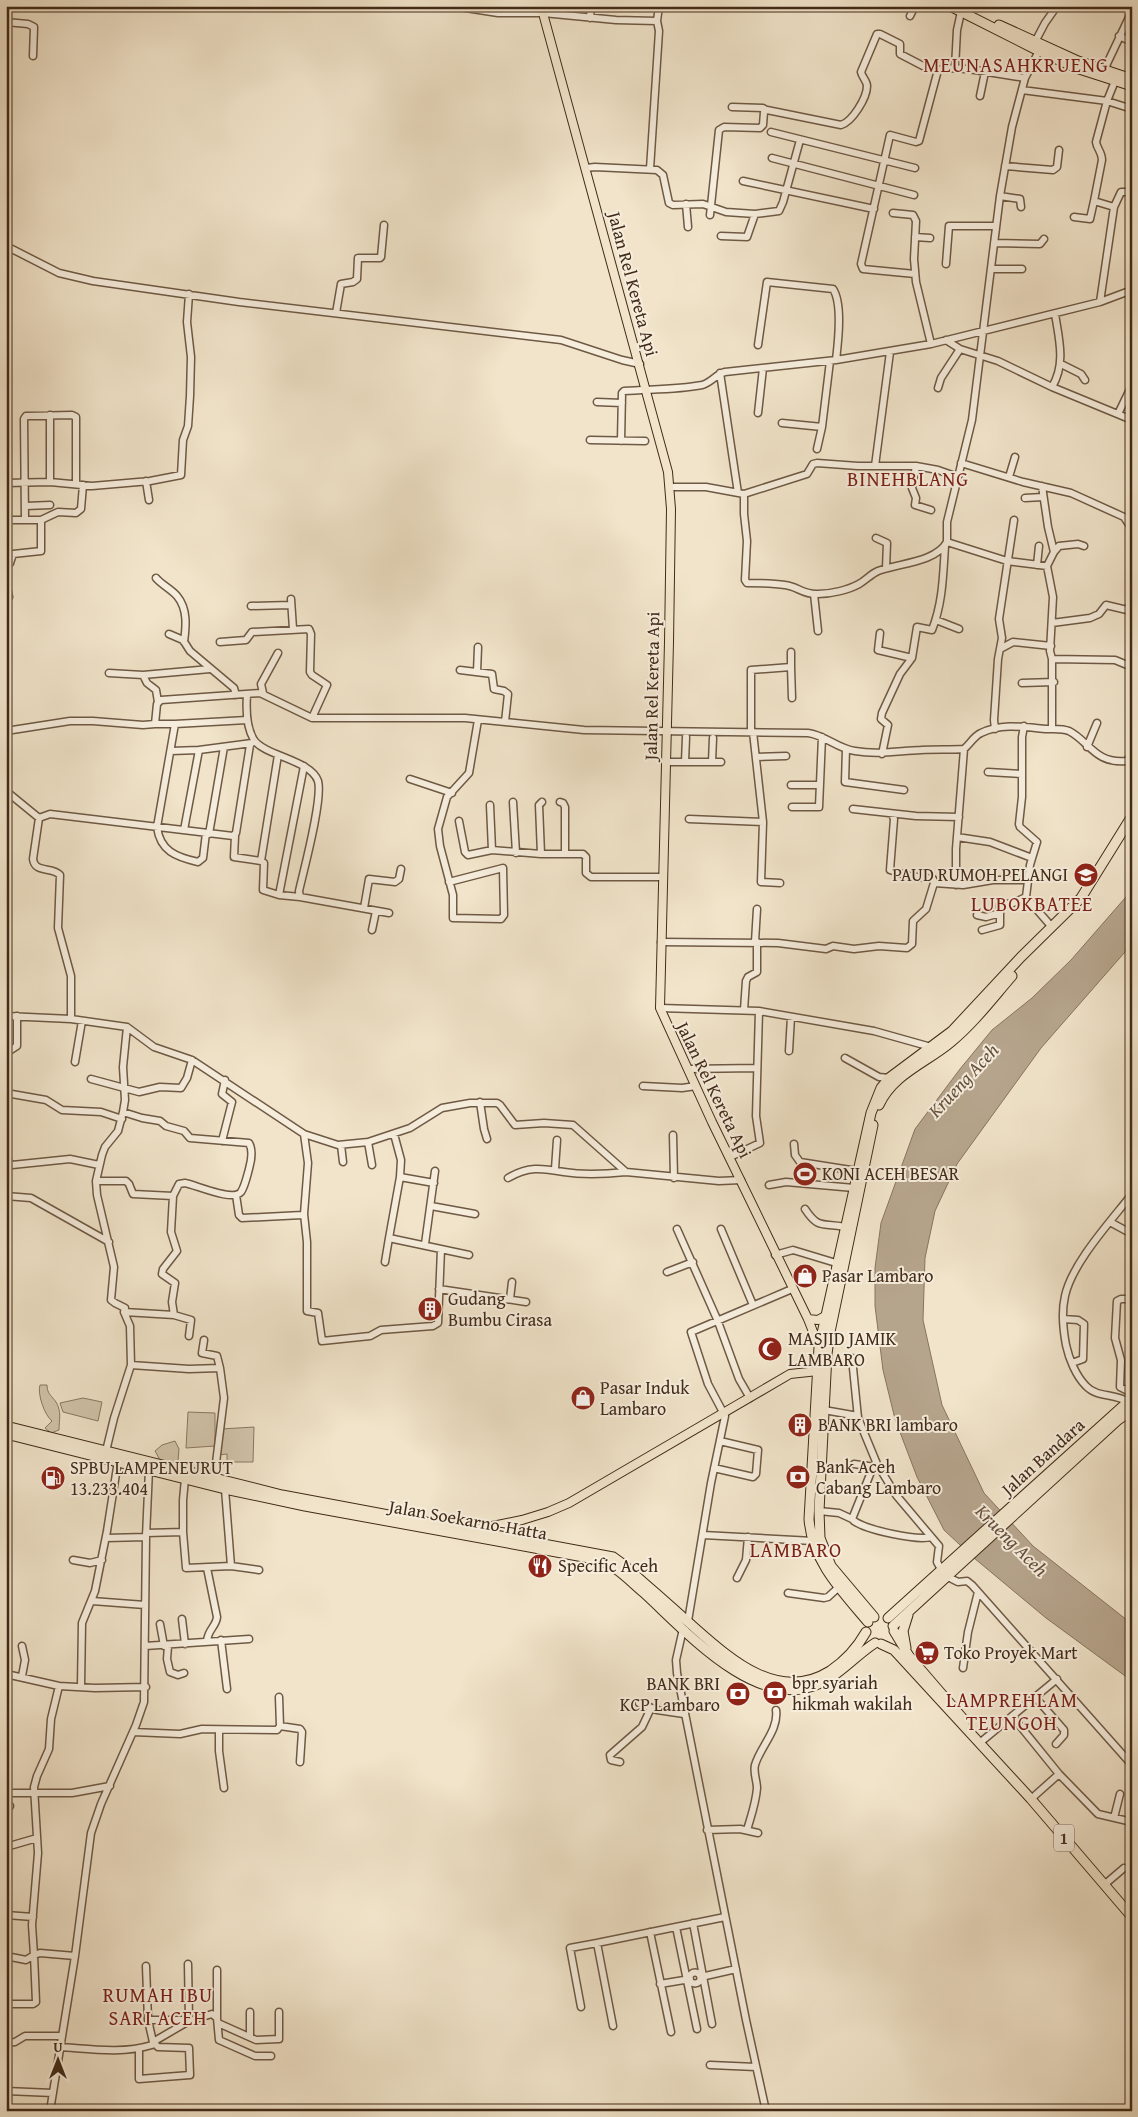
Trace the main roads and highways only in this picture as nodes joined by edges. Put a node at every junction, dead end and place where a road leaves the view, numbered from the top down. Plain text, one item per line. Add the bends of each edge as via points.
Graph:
1 (950, 6) edge
2 (961, 9) edge
3 (542, 10) edge
4 (1132, 79) edge
5 (1132, 86) edge
6 (1132, 816) edge
7 (1129, 828) edge
8 (848, 1223) junction
9 (825, 1316) junction
10 (808, 1319) junction
11 (819, 1347) junction
12 (818, 1371) junction
13 (1128, 1407) edge
14 (6, 1426) edge
15 (6, 1434) edge
16 (144, 1465) junction
17 (387, 1518) junction
18 (401, 1520) junction
19 (472, 1530) junction
20 (945, 1574) junction
21 (657, 1600) junction
22 (912, 1608) junction
23 (871, 1619) junction
24 (685, 1625) junction
25 (892, 1625) junction
26 (866, 1632) junction
27 (878, 1643) junction
28 (909, 1656) junction
29 (995, 1760) junction
30 (1132, 1917) edge

1 - 2 highway
2 - 4 highway via 1078,61
2 - 5 highway via 1076,68
3 - 10 main road, Jalan Rel Kereta Api via 666,460 670,487 660,1008
6 - 7 highway
7 - 8 highway via 1092,893 1025,961 970,1024 950,1043 897,1079 889,1089 874,1119
7 - 8 highway via 1084,894 968,1016 889,1078 881,1088 871,1113
8 - 9 highway
8 - 23 highway via 830,1332 820,1538 831,1566
9 - 10 main road via 818,1320
9 - 11 highway
10 - 11 main road, Jalan Rel Kereta Api
11 - 12 highway
12 - 19 main road via 790,1374 555,1509 522,1520
12 - 23 highway via 809,1518 813,1541 827,1572
13 - 20 highway, Jalan Bandara
14 - 16 highway, Jalan Soekarno-Hatta via 106,1451
15 - 16 highway, Jalan Soekarno-Hatta
16 - 17 highway, Jalan Soekarno-Hatta
16 - 17 highway, Jalan Soekarno-Hatta via 225,1489
17 - 18 highway, Jalan Soekarno-Hatta
18 - 19 highway, Jalan Soekarno-Hatta
18 - 21 highway, Jalan Soekarno-Hatta via 600,1560 616,1568
19 - 21 highway, Jalan Soekarno-Hatta via 612,1557 624,1565
20 - 22 highway, Jalan Bandara
20 - 25 highway, Jalan Bandara
21 - 24 highway, Jalan Soekarno-Hatta
22 - 25 highway, Jalan Bandara
22 - 28 highway via 903,1631
23 - 25 highway via 882,1616
23 - 26 highway
24 - 26 highway, Jalan Soekarno-Hatta via 743,1667 786,1683 813,1680 839,1665
24 - 27 highway, Jalan Soekarno-Hatta via 738,1673 770,1687 789,1690 809,1687 834,1676
25 - 27 highway via 890,1640
25 - 28 highway, 1
26 - 27 highway, 1 via 869,1639
27 - 29 highway, 1 via 894,1650
28 - 29 highway, 1
29 - 30 highway, 1

